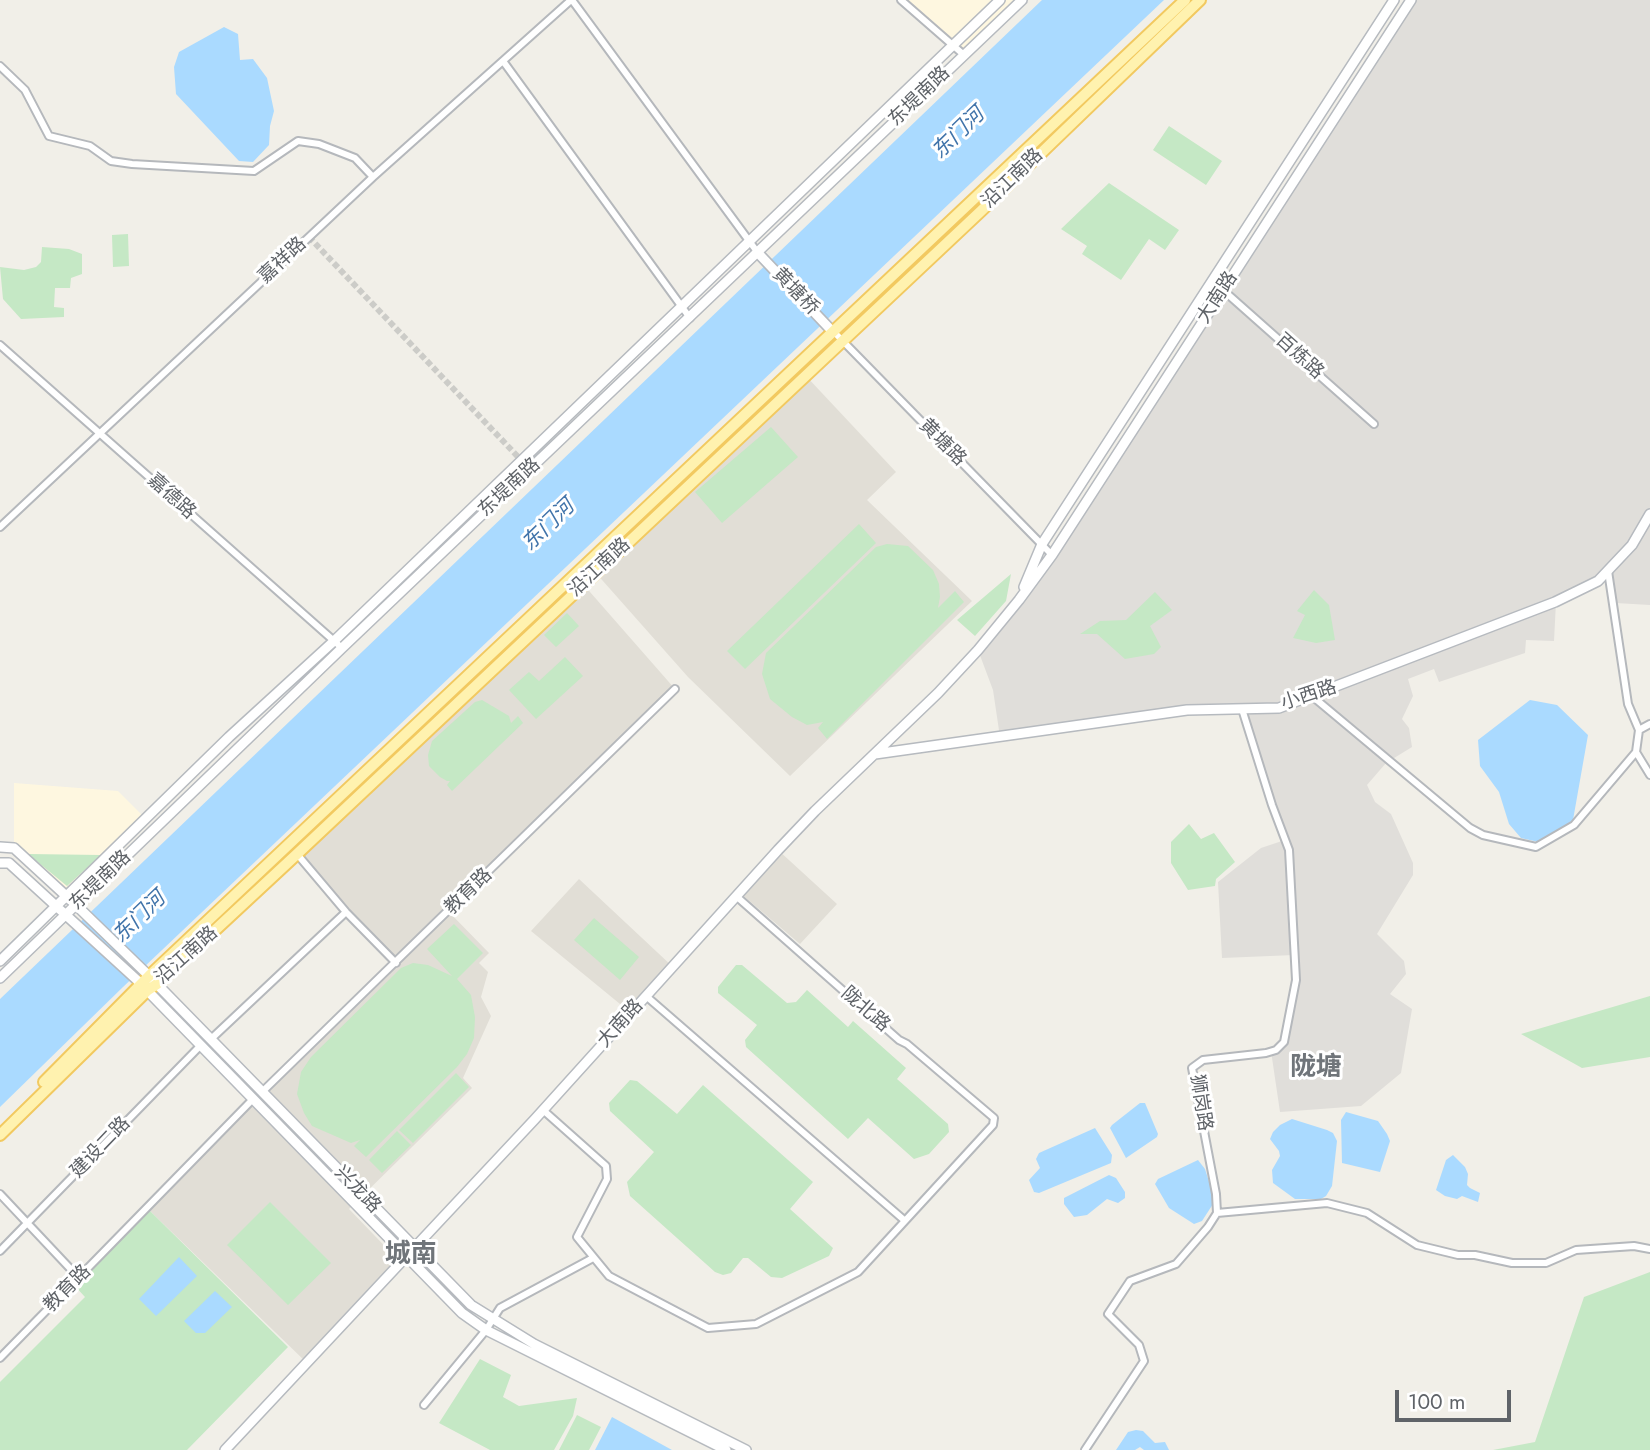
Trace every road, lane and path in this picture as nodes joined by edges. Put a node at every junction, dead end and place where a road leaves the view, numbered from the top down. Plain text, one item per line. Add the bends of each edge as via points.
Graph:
1 (572, 0) edge
2 (901, 0) edge
3 (1000, 0) edge
4 (1022, 0) edge
5 (1185, 0) edge
6 (1200, 0) edge
7 (1394, 0) edge
8 (1411, 0) edge
9 (952, 45) junction
10 (964, 55) junction
11 (503, 61) junction
12 (0, 66) edge
13 (373, 177) junction
14 (750, 242) junction
15 (758, 253) junction
16 (1223, 290) junction
17 (681, 307) junction
18 (690, 318) junction
19 (832, 331) junction
20 (842, 341) junction
21 (0, 345) edge
22 (1374, 424) dead end
23 (99, 433) junction
24 (1650, 514) edge
25 (0, 527) edge
26 (1042, 544) junction
27 (1052, 555) junction
28 (1608, 571) junction
29 (1019, 600) junction
30 (338, 644) junction
31 (675, 689) dead end
32 (1312, 696) junction
33 (1242, 709) junction
34 (1650, 724) edge
35 (1639, 730) junction
36 (1636, 752) junction
37 (874, 754) junction
38 (1650, 775) edge
39 (0, 847) edge
40 (297, 854) junction
41 (0, 863) edge
42 (67, 896) junction
43 (736, 896) junction
44 (76, 905) junction
45 (58, 906) junction
46 (346, 912) junction
47 (67, 914) junction
48 (0, 961) edge
49 (396, 963) junction
50 (0, 978) edge
51 (146, 981) junction
52 (646, 996) junction
53 (211, 1040) junction
54 (201, 1045) junction
55 (261, 1092) junction
56 (253, 1099) junction
57 (543, 1110) junction
58 (0, 1126) edge
59 (0, 1135) edge
60 (0, 1194) edge
61 (1217, 1213) junction
62 (904, 1220) junction
63 (28, 1223) junction
64 (414, 1248) junction
65 (1650, 1249) edge
66 (0, 1251) edge
67 (405, 1257) junction
68 (593, 1258) junction
69 (79, 1278) junction
70 (491, 1320) junction
71 (486, 1330) junction
72 (0, 1358) edge
73 (424, 1405) dead end
74 (225, 1450) edge
75 (726, 1450) edge
76 (746, 1450) edge
77 (1085, 1450) edge

1 - 11 street, 嘉祥路
1 - 14 street
2 - 9 street
3 - 9 main road, 东堤南路
4 - 10 main road, 东堤南路
5 - 19 main road, 沿江南路
6 - 20 main road, 沿江南路
7 - 26 main road, 大南路
8 - 16 main road, 大南路
9 - 10 street
9 - 14 main road, 东堤南路
10 - 15 main road, 东堤南路
11 - 13 street, 嘉祥路
11 - 17 street
12 - 13 street via 25,90 49,136 90,146 111,161 254,171 299,141 355,158
13 - 23 street, 嘉祥路
14 - 15 street
14 - 17 main road, 东堤南路
15 - 18 main road, 东堤南路
15 - 19 main road, 黄塘桥
16 - 22 street, 百炼路
16 - 27 main road, 大南路
17 - 18 street
17 - 30 main road, 东堤南路
18 - 30 main road, 东堤南路
19 - 20 street, 黄塘路
19 - 51 main road, 沿江南路
20 - 26 street, 黄塘路
20 - 40 main road, 沿江南路
21 - 23 street, 嘉德路
23 - 25 street, 嘉祥路
23 - 30 street, 嘉德路
24 - 28 main road, 小西路 via 1632,545
26 - 27 street, 黄塘路
26 - 29 main road, 大南路
27 - 29 main road, 大南路
28 - 32 main road, 小西路 via 1598,581 1555,602
28 - 35 street via 1628,704
29 - 37 main road, 大南路 via 978,650
30 - 42 main road, 东堤南路 via 229,737
30 - 44 main road, 东堤南路
31 - 49 street, 教育路
32 - 33 main road, 小西路 via 1279,708
32 - 36 street via 1470,828 1536,847 1574,825
33 - 37 main road, 小西路 via 1187,710
33 - 61 street, 狮岗路 via 1289,850 1296,980 1284,1042 1276,1050 1203,1060 1192,1068
34 - 35 street
35 - 36 street
36 - 38 street
37 - 43 main road, 大南路
39 - 42 main road via 14,848
40 - 46 street
40 - 51 main road, 沿江南路
41 - 45 main road via 9,863
42 - 44 main road
42 - 45 main road, 东堤南路
43 - 52 main road, 大南路
43 - 62 street, 陇北路 via 994,1118
44 - 47 main road, 东堤南路
44 - 51 main road
45 - 47 main road
45 - 48 main road, 东堤南路
46 - 49 street
46 - 53 street
47 - 50 main road, 东堤南路
47 - 51 main road
49 - 55 street, 教育路
51 - 53 main road, 兴龙路
51 - 54 main road, 兴龙路
51 - 58 main road, 沿江南路
51 - 59 main road, 沿江南路
52 - 57 main road, 大南路
52 - 62 street
53 - 55 main road, 兴龙路
54 - 56 main road, 兴龙路
54 - 63 street, 建设二路
55 - 64 main road, 兴龙路
56 - 67 main road, 兴龙路
56 - 69 street, 教育路
57 - 64 main road, 大南路
57 - 68 street via 606,1167 607,1179 577,1237
60 - 63 street
61 - 65 street via 1327,1203 1367,1213 1417,1245 1512,1264 1546,1263 1576,1250
61 - 77 street via 1176,1264 1130,1281 1108,1314 1139,1345 1144,1361
62 - 68 street via 858,1272 756,1324 708,1328 609,1276
63 - 66 street, 建设二路
63 - 69 street
64 - 67 main road, 大南路
64 - 70 main road, 兴龙路
67 - 71 main road, 兴龙路
67 - 74 main road, 大南路
68 - 70 street via 500,1308
69 - 72 street, 教育路
70 - 71 street
70 - 76 main road, 兴龙路
71 - 73 street
71 - 75 main road, 兴龙路

